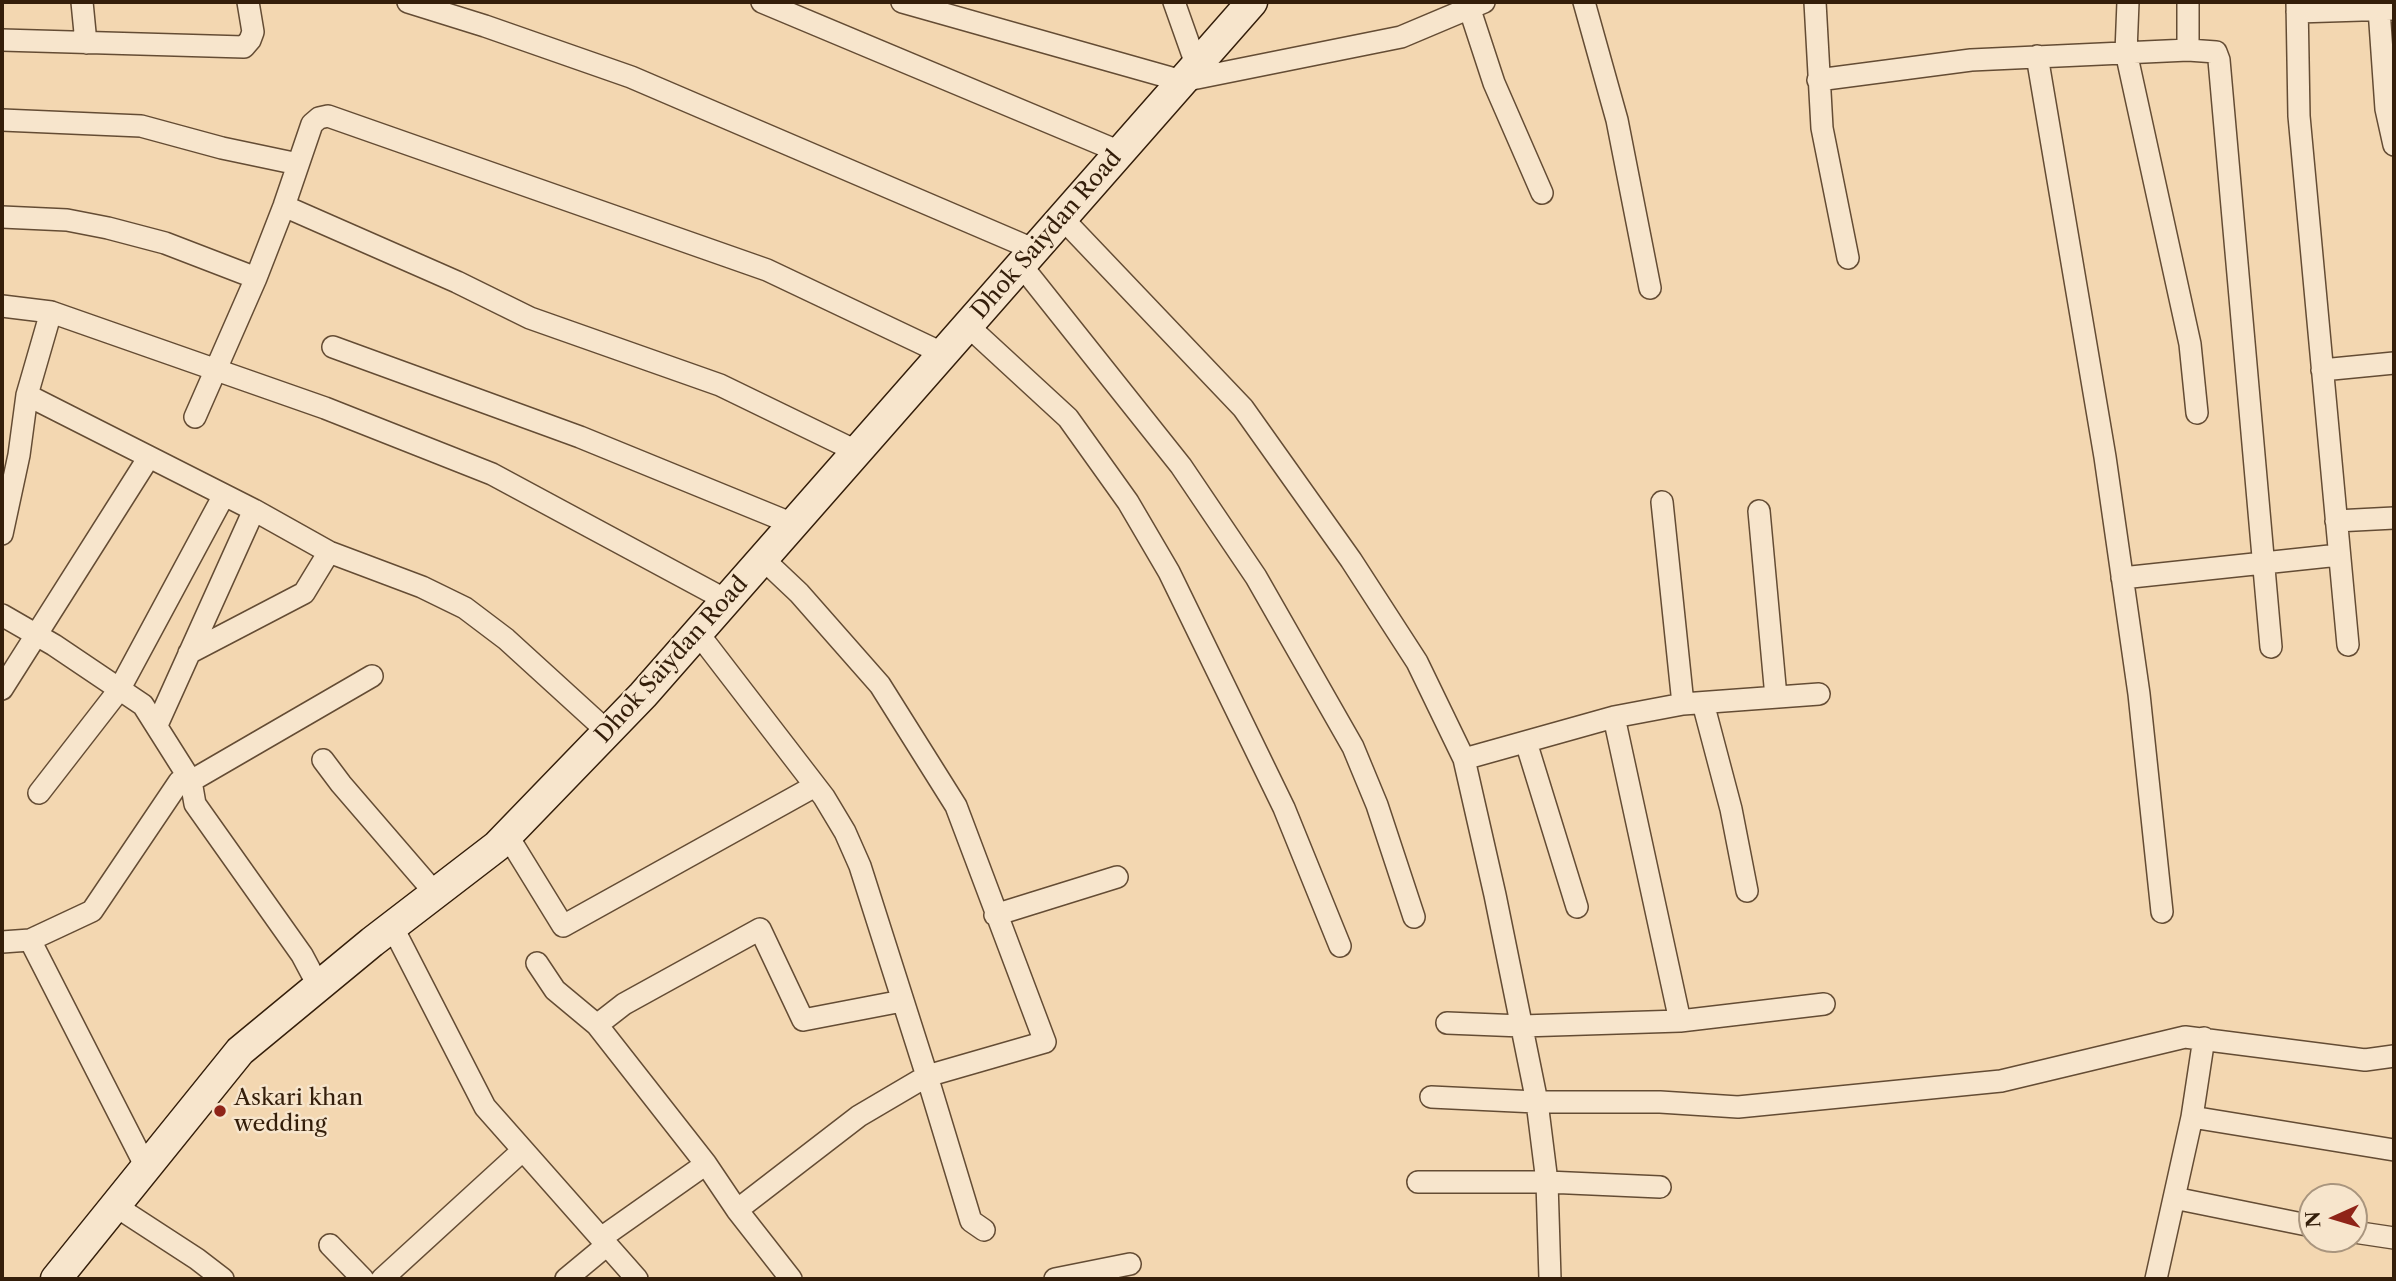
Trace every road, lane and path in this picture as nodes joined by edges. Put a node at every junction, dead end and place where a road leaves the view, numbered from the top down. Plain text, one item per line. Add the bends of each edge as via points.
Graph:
1 (82, 2) edge
2 (248, 2) edge
3 (408, 2) edge
4 (762, 2) edge
5 (902, 2) edge
6 (1174, 2) edge
7 (1252, 2) edge
8 (1584, 2) edge
9 (1815, 2) edge
10 (2128, 2) edge
11 (2188, 2) edge
12 (1477, 5) edge
13 (2297, 7) edge
14 (2386, 9) edge
15 (2, 40) edge
16 (86, 43) junction
17 (2188, 50) junction
18 (2126, 52) junction
19 (2037, 56) junction
20 (1189, 73) junction
21 (1818, 80) junction
22 (2, 120) edge
23 (2394, 145) edge
24 (1121, 152) junction
25 (298, 164) junction
26 (1542, 193) dead end
27 (284, 206) junction
28 (2, 217) edge
29 (1062, 219) junction
30 (1028, 257) junction
31 (1847, 258) dead end
32 (256, 278) junction
33 (1650, 288) dead end
34 (2, 306) edge
35 (51, 312) junction
36 (967, 326) junction
37 (333, 347) dead end
38 (942, 354) junction
39 (2394, 363) edge
40 (215, 370) junction
41 (2322, 370) junction
42 (27, 395) junction
43 (2197, 413) dead end
44 (195, 417) dead end
45 (856, 452) junction
46 (149, 457) junction
47 (224, 495) junction
48 (1662, 502) dead end
49 (254, 510) junction
50 (1759, 511) dead end
51 (2394, 519) edge
52 (2336, 521) junction
53 (793, 524) junction
54 (2, 534) edge
55 (329, 552) junction
56 (2339, 555) junction
57 (762, 559) junction
58 (2264, 563) junction
59 (2122, 578) junction
60 (726, 600) junction
61 (2, 615) edge
62 (697, 632) junction
63 (36, 634) junction
64 (2348, 645) dead end
65 (2271, 647) dead end
66 (189, 653) junction
67 (372, 676) dead end
68 (2, 689) edge
69 (120, 690) junction
70 (1819, 694) dead end
71 (1776, 697) junction
72 (1693, 703) junction
73 (1614, 717) junction
74 (157, 725) junction
75 (608, 732) junction
76 (1526, 742) junction
77 (1464, 759) junction
78 (323, 760) dead end
79 (191, 780) junction
80 (816, 786) junction
81 (39, 793) dead end
82 (507, 835) junction
83 (1116, 877) dead end
84 (1747, 891) dead end
85 (435, 893) junction
86 (1577, 908) dead end
87 (2162, 912) dead end
88 (995, 915) junction
89 (1414, 917) dead end
90 (392, 926) junction
91 (30, 940) junction
92 (2, 942) edge
93 (1340, 946) dead end
94 (537, 962) dead end
95 (319, 987) junction
96 (902, 1001) junction
97 (1824, 1004) dead end
98 (1680, 1021) junction
99 (1447, 1023) dead end
100 (597, 1025) junction
101 (1522, 1026) junction
102 (2204, 1038) junction
103 (2394, 1056) edge
104 (927, 1076) junction
105 (1431, 1097) dead end
106 (1537, 1102) junction
107 (2192, 1117) junction
108 (2394, 1150) edge
109 (522, 1151) junction
110 (706, 1164) junction
111 (146, 1167) junction
112 (1418, 1182) dead end
113 (1547, 1182) junction
114 (1660, 1187) dead end
115 (2174, 1198) junction
116 (114, 1205) junction
117 (737, 1210) junction
118 (2298, 1223) edge
119 (984, 1230) dead end
120 (2368, 1234) edge
121 (2394, 1238) edge
122 (604, 1242) junction
123 (330, 1245) dead end
124 (1130, 1264) dead end
125 (55, 1279) edge
126 (223, 1279) edge
127 (363, 1279) edge
128 (382, 1279) edge
129 (566, 1279) edge
130 (637, 1279) edge
131 (791, 1279) edge
132 (1055, 1279) edge
133 (1550, 1279) edge
134 (2156, 1279) edge

1 - 16 street
2 - 16 street via 253,32 244,47
3 - 30 street via 631,77
4 - 24 street
5 - 20 street
6 - 20 street
7 - 20 main road, Dhok Saiydan Road
8 - 33 street via 1617,120
9 - 21 street
10 - 18 street
11 - 17 street
12 - 20 street via 1401,37
12 - 26 street via 1494,83
13 - 14 street
13 - 41 street via 2299,116
14 - 23 street via 2386,109
15 - 16 street
17 - 18 street
17 - 58 street via 2216,52 2219,60
18 - 19 street
18 - 43 street via 2190,344
19 - 21 street
19 - 59 street
20 - 24 main road, Dhok Saiydan Road
21 - 31 street via 1822,128
22 - 25 street via 141,126
24 - 29 main road, Dhok Saiydan Road
25 - 27 street
25 - 38 street via 312,124 328,116 767,270
27 - 32 street
27 - 45 street via 530,318 720,385
28 - 32 street via 67,219 108,228 166,243
29 - 30 main road, Dhok Saiydan Road
29 - 77 street via 1243,408 1417,662
30 - 36 main road, Dhok Saiydan Road
30 - 89 street via 1256,577 1353,747
32 - 40 street
34 - 35 street
35 - 40 street
35 - 42 street
36 - 38 main road, Dhok Saiydan Road
36 - 93 street via 1068,418 1128,502 1169,572 1284,808
37 - 53 street via 580,437
38 - 45 main road, Dhok Saiydan Road
39 - 41 street
40 - 44 street
40 - 60 street via 492,474
41 - 52 street
42 - 46 street
42 - 54 street
45 - 53 main road, Dhok Saiydan Road
46 - 47 street
46 - 63 street
47 - 49 street
47 - 69 street
48 - 72 street
49 - 55 street
49 - 66 street
50 - 71 street
51 - 52 street
52 - 56 street
53 - 57 main road, Dhok Saiydan Road
55 - 66 street via 304,593
55 - 75 street via 465,608
56 - 58 street
56 - 64 street
57 - 60 main road, Dhok Saiydan Road
57 - 88 street via 799,593 880,685 956,806
58 - 59 street
58 - 65 street
59 - 87 street
60 - 62 main road, Dhok Saiydan Road
61 - 63 street
62 - 75 main road, Dhok Saiydan Road
62 - 80 street
63 - 68 street
63 - 69 street
66 - 74 street
67 - 79 street
69 - 74 street via 142,705
69 - 81 street
70 - 71 street
71 - 72 street
72 - 73 street
72 - 84 street via 1731,810
73 - 76 street
73 - 98 street
74 - 79 street
75 - 82 main road, Dhok Saiydan Road
76 - 77 street
76 - 86 street
77 - 101 street
78 - 85 street
79 - 91 street via 179,782 92,911
79 - 95 street via 195,804 302,955
80 - 82 street via 564,926
80 - 96 street via 860,866
82 - 85 main road, Dhok Saiydan Road
83 - 88 street
85 - 90 main road, Dhok Saiydan Road
88 - 104 street via 1045,1042
90 - 95 main road, Dhok Saiydan Road
90 - 109 street via 485,1107
91 - 92 street
91 - 111 street
94 - 100 street via 555,990
95 - 111 main road, Dhok Saiydan Road via 240,1051
96 - 100 street via 803,1020 760,929 624,1004
96 - 104 street
97 - 98 street
98 - 101 street
99 - 101 street
100 - 110 street
101 - 106 street
102 - 103 street via 2365,1060
102 - 106 street via 2185,1037 2001,1081 1738,1107
102 - 107 street
104 - 117 street via 859,1116
104 - 119 street via 971,1221
105 - 106 street
106 - 113 street
107 - 108 street
107 - 115 street
109 - 122 street
109 - 128 street
110 - 117 street
110 - 122 street
111 - 116 main road, Dhok Saiydan Road
112 - 113 street
113 - 114 street
113 - 133 street
115 - 118 street
115 - 134 street
116 - 125 main road, Dhok Saiydan Road
116 - 126 street
117 - 131 street
120 - 121 street
122 - 129 street
122 - 130 street
123 - 127 street
124 - 132 street

